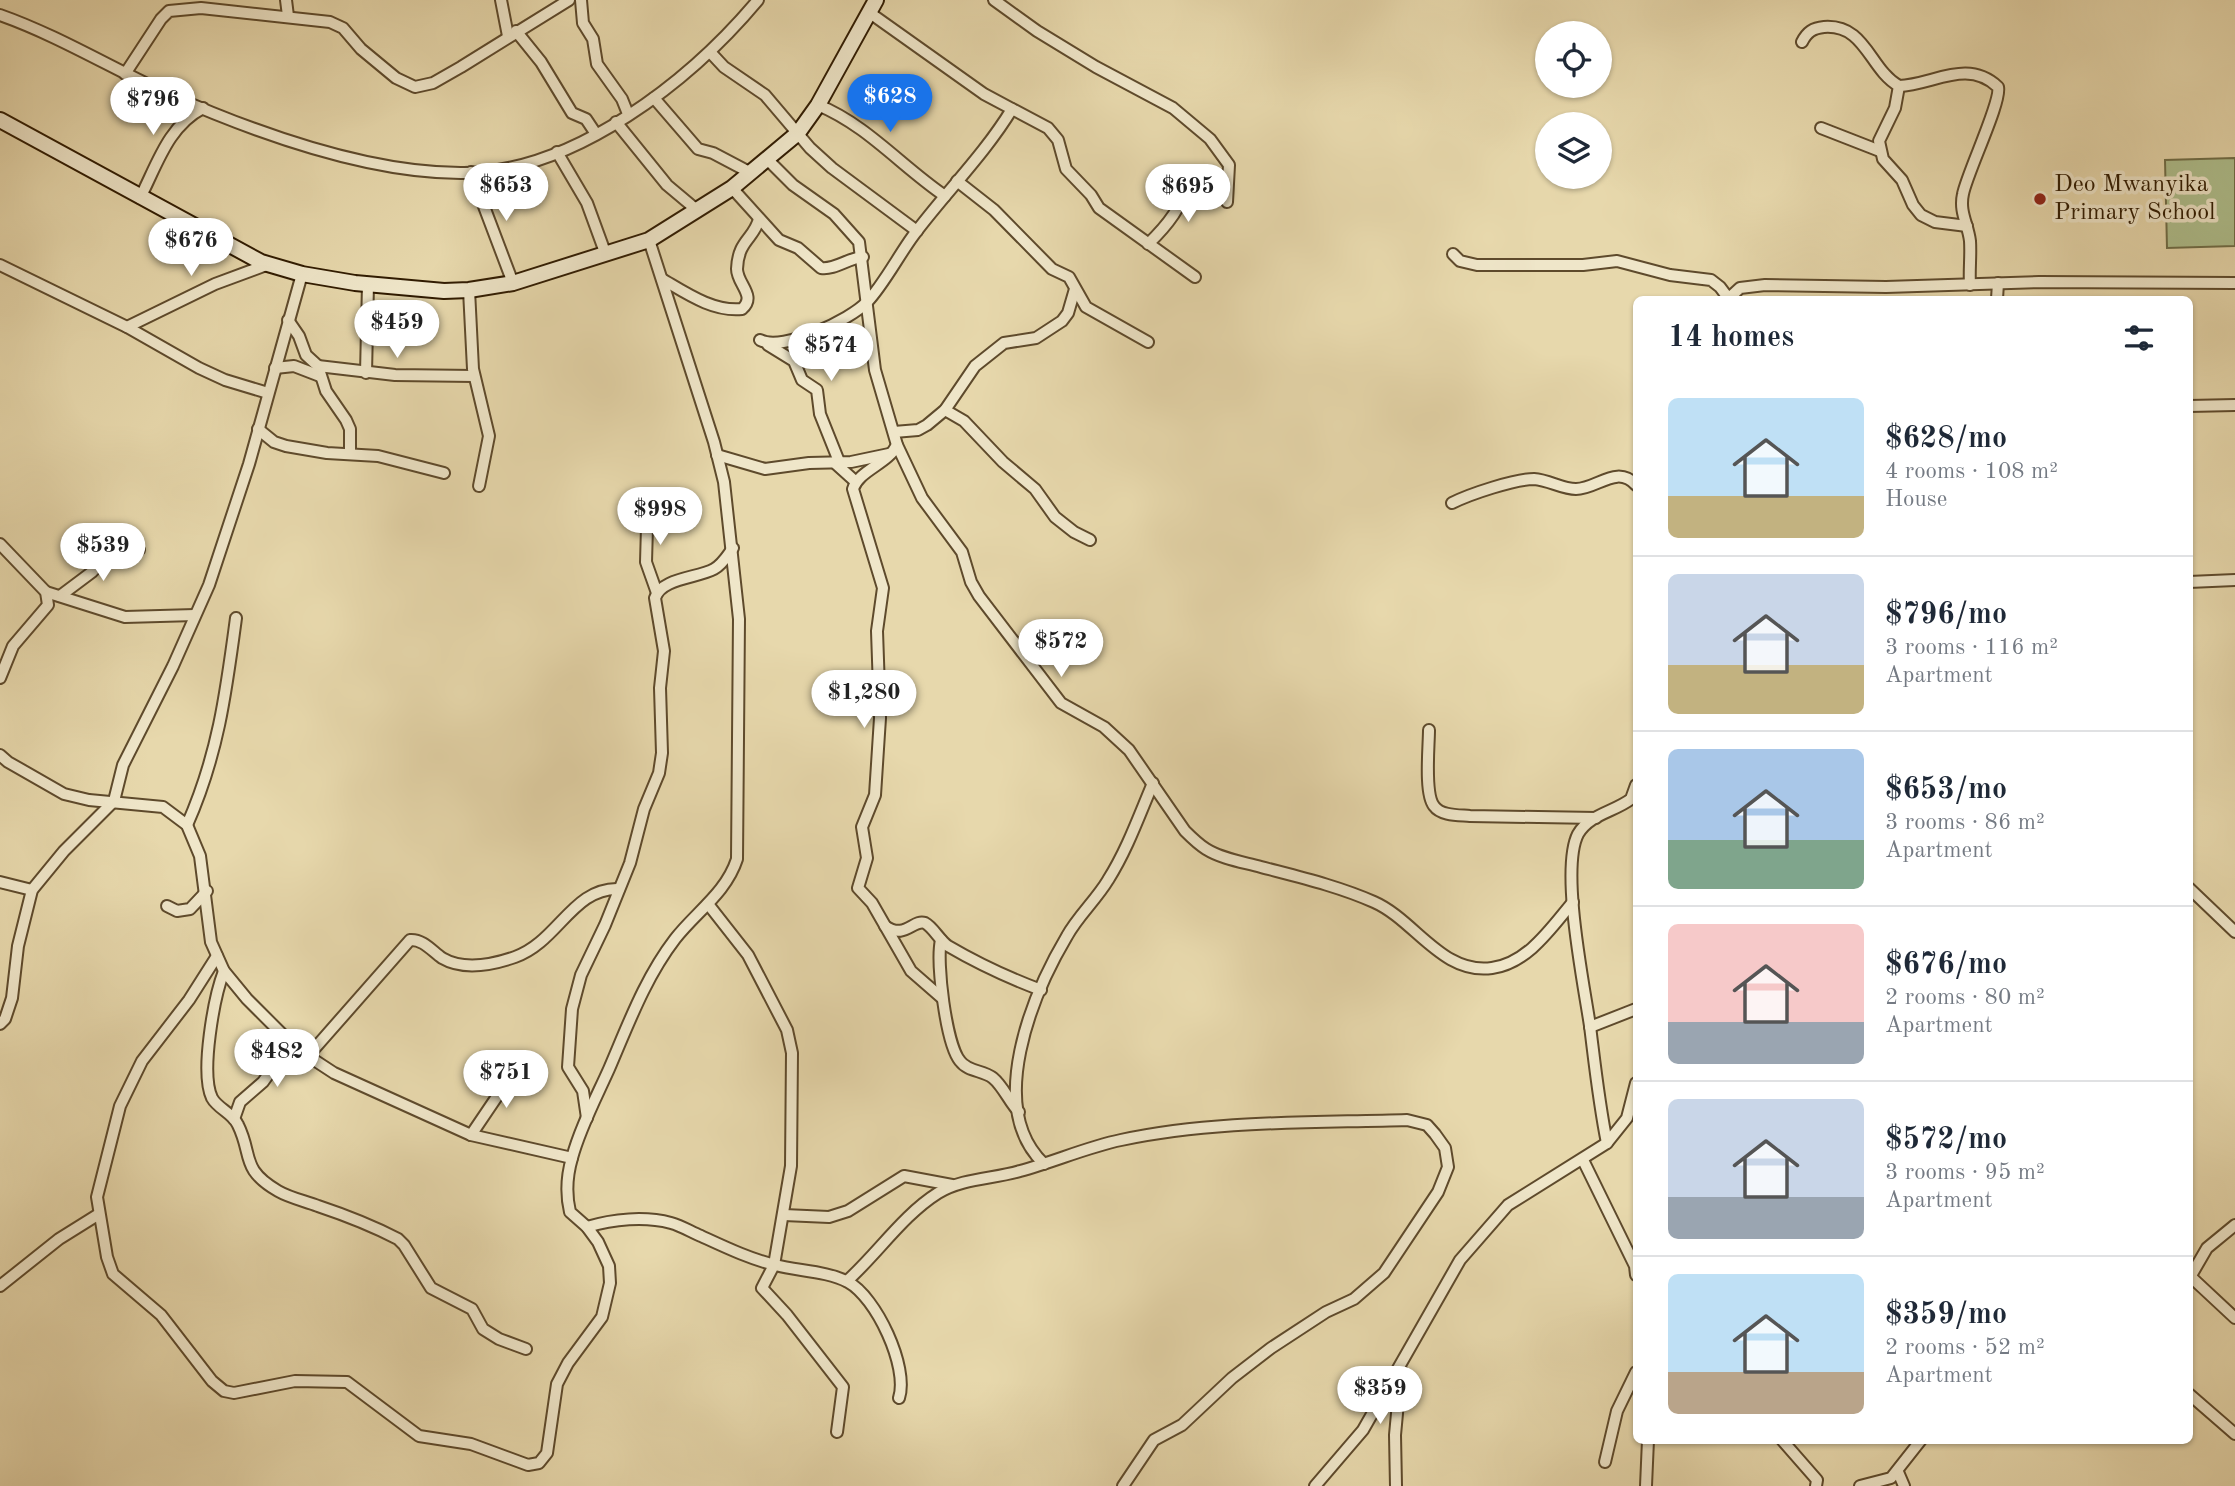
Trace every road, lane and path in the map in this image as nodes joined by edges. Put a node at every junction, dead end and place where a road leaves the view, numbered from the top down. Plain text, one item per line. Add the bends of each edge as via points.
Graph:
1 (286, 0) edge
2 (501, 0) edge
3 (567, 0) edge
4 (581, 0) edge
5 (758, 0) edge
6 (994, 0) edge
7 (203, 4) edge
8 (873, 6) edge
9 (0, 15) edge
10 (288, 16) junction
11 (512, 34) junction
12 (1802, 42) dead end
13 (710, 52) junction
14 (125, 74) junction
15 (1899, 86) junction
16 (654, 98) junction
17 (818, 105) junction
18 (203, 108) junction
19 (1012, 108) junction
20 (628, 114) junction
21 (0, 120) edge
22 (616, 122) junction
23 (1821, 128) dead end
24 (798, 133) junction
25 (596, 134) junction
26 (1880, 150) junction
27 (557, 152) junction
28 (767, 159) junction
29 (471, 173) junction
30 (751, 173) junction
31 (1190, 180) dead end
32 (957, 181) junction
33 (732, 188) junction
34 (945, 196) junction
35 (140, 198) junction
36 (1227, 202) dead end
37 (698, 211) junction
38 (759, 219) junction
39 (1967, 226) junction
40 (916, 231) junction
41 (649, 240) junction
42 (1148, 244) junction
43 (1453, 254) dead end
44 (607, 255) junction
45 (863, 257) junction
46 (269, 264) junction
47 (0, 265) edge
48 (302, 274) junction
49 (1195, 277) dead end
50 (662, 279) junction
51 (513, 283) junction
52 (1998, 283) junction
53 (2235, 283) edge
54 (368, 284) junction
55 (1970, 285) junction
56 (1855, 286) junction
57 (1075, 289) junction
58 (469, 290) junction
59 (1727, 296) edge
60 (1731, 296) edge
61 (1857, 296) edge
62 (1997, 296) edge
63 (866, 303) junction
64 (288, 320) junction
65 (127, 327) junction
66 (1148, 342) dead end
67 (275, 368) junction
68 (319, 371) junction
69 (366, 373) junction
70 (474, 376) junction
71 (268, 393) junction
72 (2235, 405) edge
73 (2193, 406) edge
74 (945, 410) junction
75 (258, 429) junction
76 (894, 432) junction
77 (895, 449) junction
78 (351, 454) junction
79 (717, 455) junction
80 (838, 464) junction
81 (444, 473) dead end
82 (856, 482) junction
83 (1633, 483) edge
84 (479, 486) dead end
85 (1452, 503) dead end
86 (642, 511) dead end
87 (1090, 540) dead end
88 (0, 544) edge
89 (733, 548) junction
90 (139, 550) dead end
91 (2235, 580) edge
92 (2193, 582) edge
93 (46, 592) junction
94 (657, 593) junction
95 (60, 596) junction
96 (195, 615) junction
97 (236, 618) dead end
98 (0, 678) edge
99 (1429, 730) dead end
100 (0, 755) edge
101 (1153, 783) junction
102 (1633, 794) edge
103 (114, 800) junction
104 (1596, 818) junction
105 (187, 825) junction
106 (0, 882) edge
107 (619, 889) junction
108 (32, 890) junction
109 (207, 891) junction
110 (2193, 892) edge
111 (1573, 902) junction
112 (708, 904) junction
113 (167, 906) dead end
114 (885, 926) junction
115 (2235, 932) edge
116 (941, 940) junction
117 (217, 956) junction
118 (224, 971) junction
119 (1041, 990) junction
120 (942, 998) junction
121 (1633, 1010) edge
122 (0, 1024) edge
123 (1590, 1027) junction
124 (291, 1044) junction
125 (308, 1056) junction
126 (517, 1067) dead end
127 (1633, 1095) edge
128 (1019, 1112) junction
129 (587, 1118) junction
130 (234, 1119) junction
131 (471, 1135) junction
132 (1607, 1143) junction
133 (572, 1158) junction
134 (1583, 1160) junction
135 (1044, 1164) junction
136 (952, 1185) junction
137 (99, 1214) junction
138 (784, 1215) junction
139 (2235, 1225) edge
140 (587, 1227) junction
141 (1633, 1263) edge
142 (774, 1265) junction
143 (2193, 1273) edge
144 (847, 1281) junction
145 (2193, 1281) edge
146 (0, 1286) edge
147 (2235, 1318) edge
148 (526, 1349) dead end
149 (1401, 1367) junction
150 (1633, 1378) edge
151 (2193, 1397) edge
152 (899, 1398) dead end
153 (837, 1432) dead end
154 (2235, 1434) edge
155 (1648, 1444) edge
156 (1785, 1444) edge
157 (1918, 1444) edge
158 (1605, 1462) dead end
159 (1898, 1472) junction
160 (1820, 1484) edge
161 (1123, 1486) edge
162 (1315, 1486) edge
163 (1396, 1486) edge
164 (1646, 1486) edge
165 (1860, 1486) edge
166 (1904, 1486) edge

1 - 10 street
2 - 11 street
3 - 11 street
4 - 20 street via 583,23 593,39 597,64
5 - 13 street
6 - 36 street via 1096,67 1173,108 1210,139 1229,164
7 - 10 street
7 - 14 street via 169,11
8 - 17 street
8 - 19 street via 967,83
9 - 14 street
10 - 11 street via 337,24 383,68 415,88 433,83
11 - 25 street via 541,62 572,113 586,120
12 - 15 street via 1818,28 1848,31 1868,50 1887,79
13 - 16 street
13 - 24 street via 765,95
14 - 18 street
15 - 26 street
15 - 39 street via 1963,72 1998,87 1998,101 1963,192 1961,210
16 - 20 street
16 - 30 street via 698,149
17 - 24 street
17 - 34 street via 849,120
18 - 29 street via 373,162
18 - 35 street via 180,124
19 - 32 street
19 - 42 street via 1048,128 1058,140 1066,169 1099,208
20 - 22 street
21 - 35 street
22 - 25 street
22 - 37 street via 667,185
23 - 26 street
24 - 28 street
24 - 40 street via 832,168
25 - 27 street
26 - 39 street via 1921,215 1935,222
27 - 29 street
27 - 44 street via 587,203
28 - 30 street
28 - 45 street via 793,185 835,214 859,242
29 - 51 street
30 - 33 street
31 - 42 street via 1173,219
32 - 34 street
32 - 57 street via 994,209 1052,269 1069,277
33 - 37 street
33 - 38 street
34 - 40 street
35 - 46 street
37 - 41 street
38 - 45 street via 779,240 798,248 821,268
38 - 50 street via 738,258 737,276 748,296 741,309 704,302
39 - 55 street
40 - 63 street
41 - 44 street
41 - 50 street
42 - 49 street
43 - 59 street via 1477,265 1617,261 1711,280
44 - 51 street
45 - 63 street
46 - 48 street
46 - 65 street via 215,284
47 - 65 street
48 - 54 street
48 - 64 street
50 - 79 street
51 - 58 street
52 - 53 street
52 - 55 street
52 - 62 street
54 - 58 street
54 - 69 street
55 - 56 street
56 - 60 street via 1749,286
56 - 61 street
57 - 66 street via 1086,307
57 - 74 street via 1062,321 1036,338 1004,343 975,366
58 - 70 street
63 - 76 street via 879,389
63 - 80 street via 809,336 764,342 794,361 802,380 817,390 820,414
64 - 67 street
64 - 68 street
65 - 71 street via 199,368
67 - 68 street
67 - 71 street
68 - 69 street
68 - 78 street via 326,391 346,419
69 - 70 street
70 - 84 street via 488,424
71 - 75 street
72 - 73 street
74 - 76 street via 918,430
74 - 87 street via 964,421 1035,489 1055,517
75 - 78 street via 286,446
75 - 96 street via 209,585
76 - 77 street
77 - 80 street
77 - 82 street
77 - 101 street via 922,498 962,552 975,589 1018,650 1061,703 1112,734
78 - 81 street
79 - 80 street via 765,469
79 - 89 street
80 - 82 street
82 - 114 street via 854,496 883,588 877,631 880,718 875,795 862,827 867,858 858,888
83 - 85 street via 1617,476 1576,489 1531,479 1476,491
86 - 94 street via 647,527 646,562
88 - 93 street
89 - 94 street via 713,569
89 - 112 street via 740,667 738,843 733,873
90 - 95 street via 115,548
91 - 92 street
93 - 95 street
93 - 98 street via 48,605 13,646
94 - 107 street via 655,604 664,639 662,753 655,787
95 - 96 street via 125,617
96 - 103 street via 123,765
97 - 105 street via 212,760
99 - 104 street via 1428,778 1435,808 1470,816
100 - 103 street via 64,794
101 - 111 street via 1185,831 1207,850 1377,903 1442,955 1468,967 1490,968 1519,958
101 - 119 street via 1125,850 1068,934
102 - 104 street
103 - 105 street via 163,807
103 - 108 street
104 - 111 street via 1578,835 1574,848
105 - 109 street via 201,856
106 - 108 street
107 - 125 street via 585,896 534,947 494,963 463,965 410,940
107 - 129 street via 580,975 572,1009 568,1068 583,1091
108 - 122 street via 18,946 12,998
109 - 113 street via 190,909 177,911
109 - 117 street via 208,923
110 - 115 street
111 - 123 street
112 - 129 street via 674,940 656,968
112 - 138 street via 748,954 791,1042 791,1166
114 - 116 street via 901,932 923,923
114 - 120 street via 911,971
116 - 119 street via 1002,975
116 - 120 street
117 - 118 street
117 - 137 street via 127,1088 100,1179
118 - 124 street
118 - 130 street via 211,1025 209,1084 213,1099
119 - 128 street via 1019,1046
120 - 128 street via 958,1060 994,1079
121 - 123 street
123 - 132 street
124 - 125 street
124 - 130 street via 263,1082 240,1102
125 - 131 street via 334,1073
126 - 131 street
127 - 132 street via 1627,1118
128 - 135 street via 1024,1138
129 - 133 street
130 - 148 street via 247,1161 266,1182 292,1198 398,1239 431,1288 472,1309 483,1329
131 - 133 street
132 - 134 street
133 - 140 street via 568,1204 570,1212
134 - 141 street
134 - 149 street via 1508,1205 1493,1221 1460,1260
135 - 136 street
135 - 161 street via 1119,1140 1230,1126 1408,1120 1427,1125 1445,1148 1448,1167 1438,1192 1384,1273 1354,1300 1326,1312 1271,1348 1182,1425 1154,1440
136 - 138 street via 904,1176 848,1211 829,1217
136 - 144 street via 918,1208
137 - 140 street via 113,1274 161,1315 224,1391 295,1381 347,1382 419,1436 471,1444 528,1465 539,1463 547,1453 557,1384 602,1317 606,1302 609,1266
137 - 146 street via 49,1246
138 - 142 street
139 - 143 street via 2207,1248
140 - 142 street via 627,1220 672,1223
142 - 144 street
142 - 153 street via 762,1289 843,1387
144 - 152 street via 868,1302 895,1348 903,1385
145 - 147 street
149 - 162 street via 1363,1430
149 - 163 street
150 - 158 street via 1617,1411
151 - 154 street
155 - 164 street
156 - 160 street
157 - 159 street
159 - 165 street via 1881,1482
159 - 166 street

